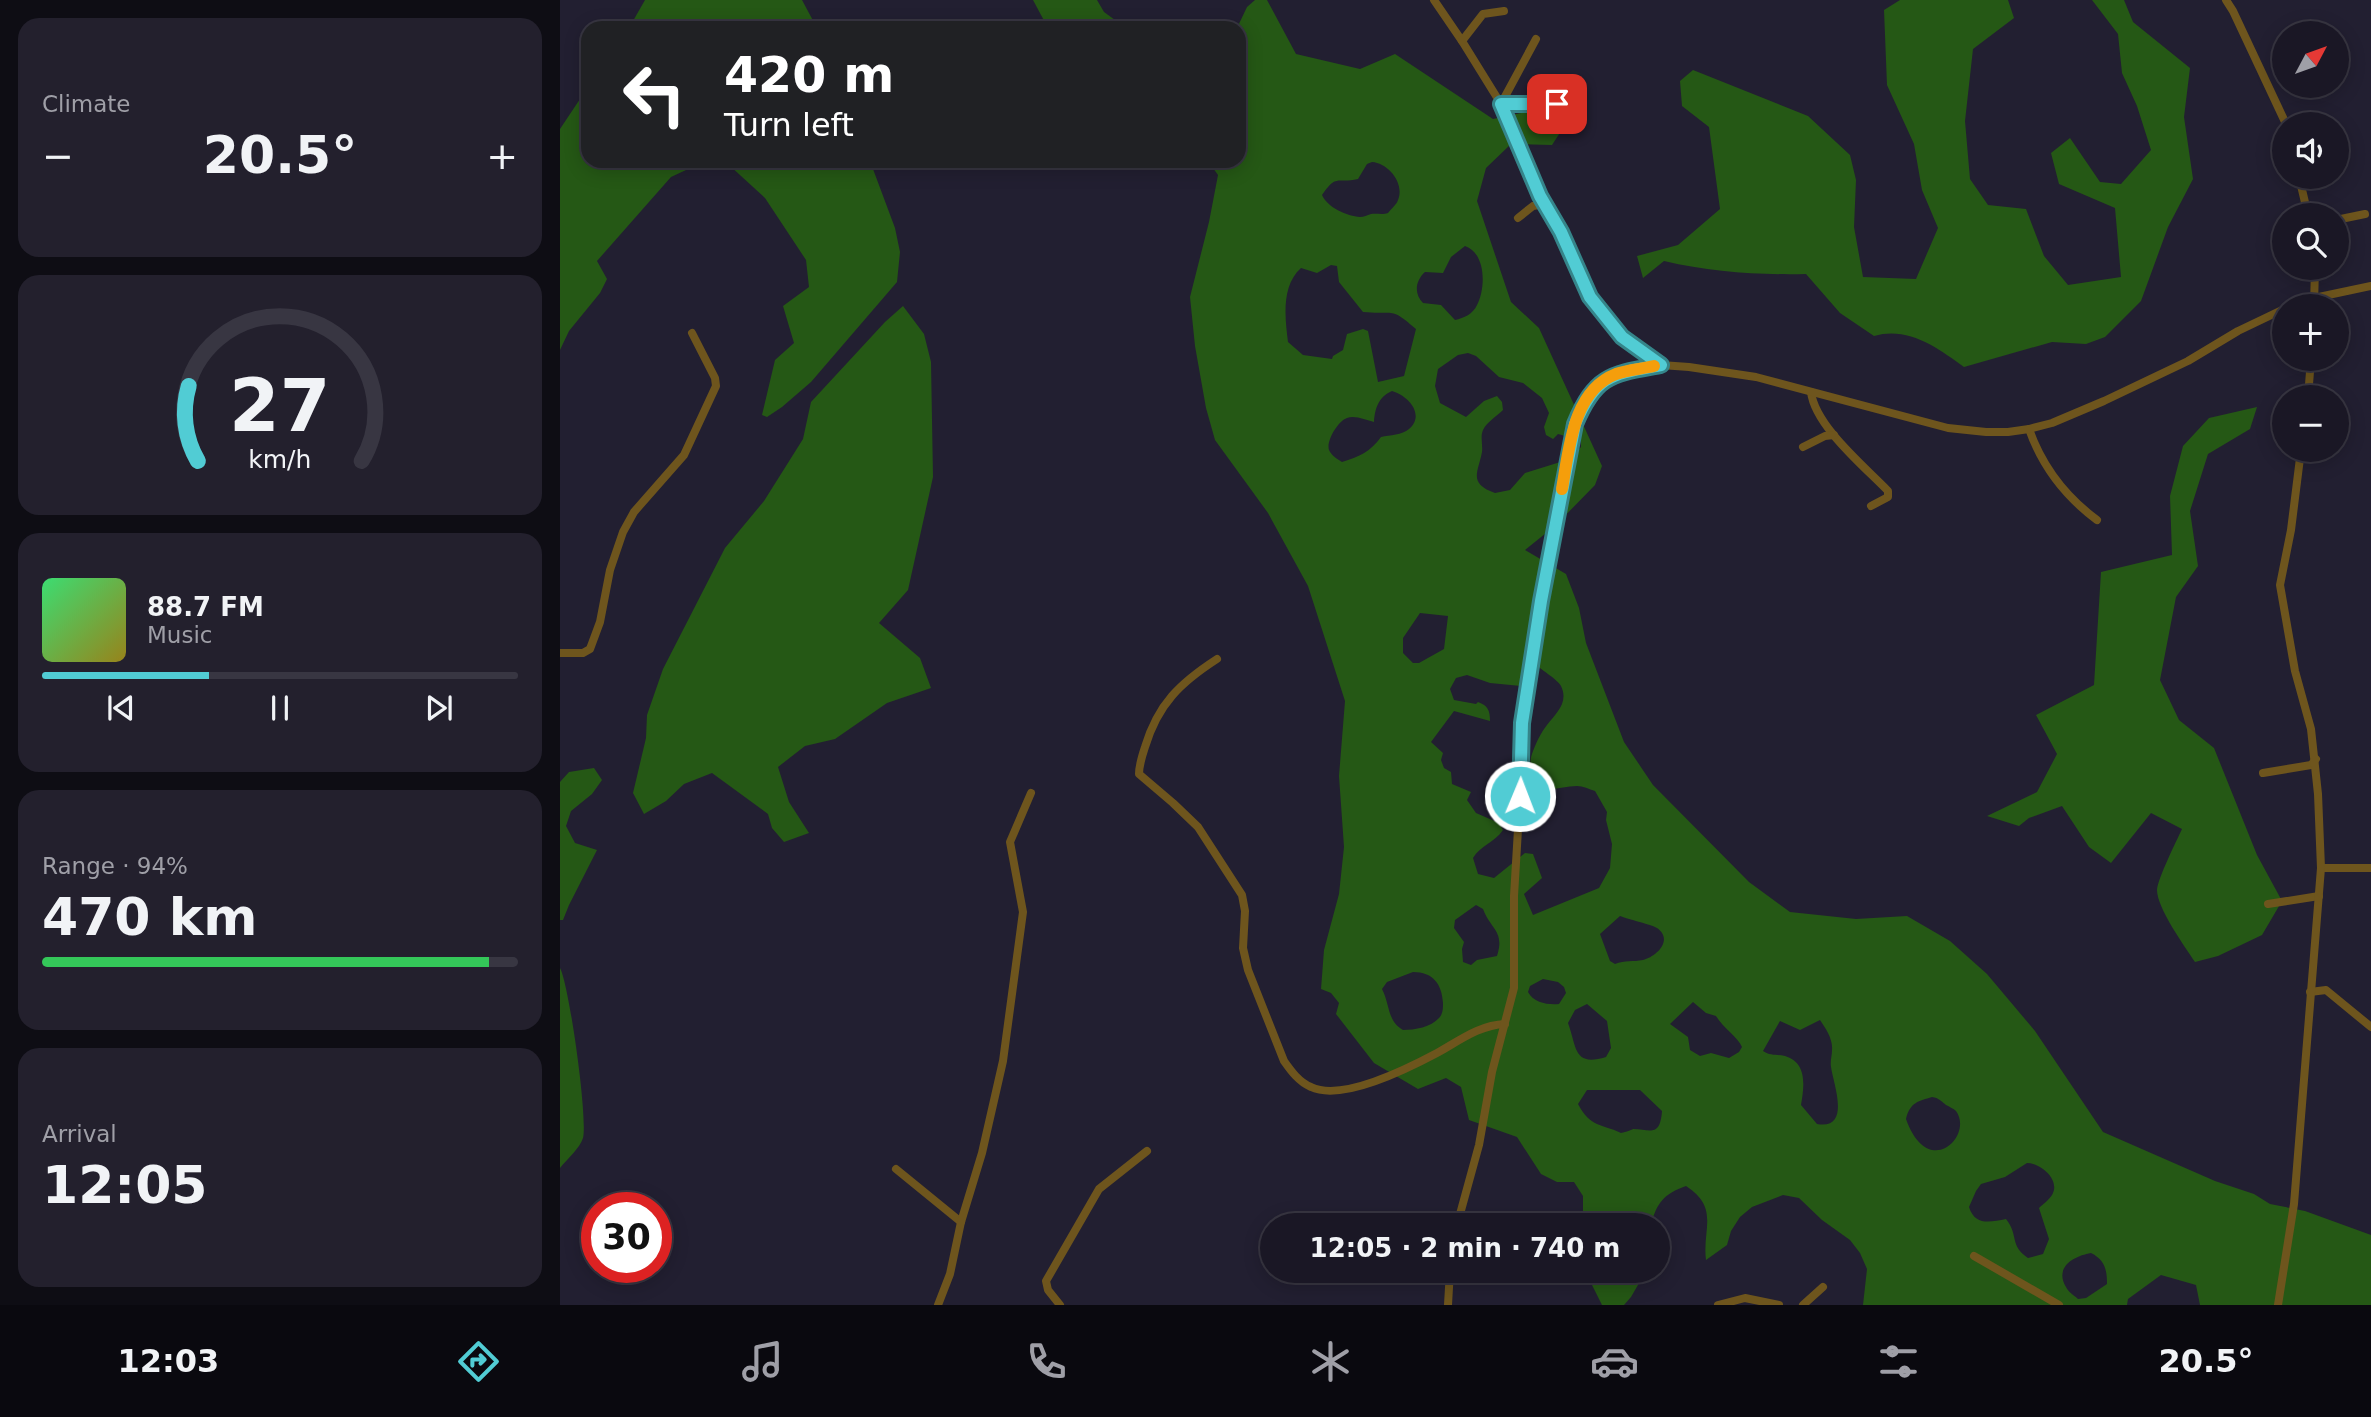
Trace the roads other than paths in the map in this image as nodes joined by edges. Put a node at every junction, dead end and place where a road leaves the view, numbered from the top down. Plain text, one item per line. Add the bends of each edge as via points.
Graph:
1 (1434, 0) edge
2 (2226, 0) edge
3 (1504, 11) dead end
4 (1536, 39) dead end
5 (1462, 41) junction
6 (1561, 96) dead end
7 (1501, 104) junction
8 (2280, 112) edge
9 (1544, 204) junction
10 (2365, 214) dead end
11 (2349, 217) edge
12 (1518, 218) dead end
13 (2371, 286) edge
14 (2342, 294) edge
15 (2272, 315) edge
16 (692, 332) dead end
17 (1661, 365) junction
18 (1811, 392) junction
19 (2029, 429) junction
20 (1834, 435) junction
21 (1803, 447) dead end
22 (2300, 462) edge
23 (1871, 506) dead end
24 (2097, 520) dead end
25 (560, 653) edge
26 (1217, 659) dead end
27 (2316, 759) junction
28 (2263, 773) dead end
29 (1031, 793) dead end
30 (2321, 868) junction
31 (2371, 868) edge
32 (2319, 896) junction
33 (2268, 904) dead end
34 (2310, 992) junction
35 (1505, 1024) junction
36 (2371, 1027) edge
37 (1147, 1151) dead end
38 (896, 1168) dead end
39 (1460, 1213) edge
40 (961, 1222) junction
41 (1974, 1256) dead end
42 (1449, 1283) edge
43 (1823, 1287) dead end
44 (938, 1305) edge
45 (1060, 1305) edge
46 (1447, 1305) edge
47 (1718, 1305) edge
48 (1779, 1305) edge
49 (1803, 1305) edge
50 (2059, 1305) edge
51 (2278, 1305) edge

1 - 5 street
2 - 8 street
3 - 5 street via 1483,14
4 - 7 street
5 - 7 street
6 - 7 street via 1557,104
7 - 9 street
9 - 12 street
9 - 17 street via 1590,297 1622,337
10 - 11 street
13 - 14 street
15 - 19 street via 2171,370 2060,420
16 - 25 street via 716,386 684,456 634,512 623,532 590,649
17 - 18 street via 1755,377
17 - 35 street via 1616,374 1602,382 1582,407 1571,439 1521,730 1515,980
18 - 19 street via 1959,429 1998,433
18 - 20 street via 1812,403
19 - 24 street via 2054,478
20 - 21 street
20 - 23 street via 1888,491 1888,497
22 - 27 street via 2280,585
26 - 35 street via 1182,684 1158,713 1139,774 1198,827 1242,895 1248,970 1291,1070 1310,1087 1335,1092 1412,1066 1487,1026
27 - 28 street via 2311,765
27 - 30 street
29 - 40 street via 1010,842 1023,912 1003,1061
30 - 31 street
30 - 32 street
32 - 33 street
32 - 34 street
34 - 36 street via 2326,990
34 - 51 street via 2294,1204
35 - 39 street
37 - 45 street via 1099,1189 1053,1270 1046,1286
38 - 40 street
40 - 44 street
41 - 50 street
42 - 46 street
43 - 49 street
47 - 48 street via 1745,1298

